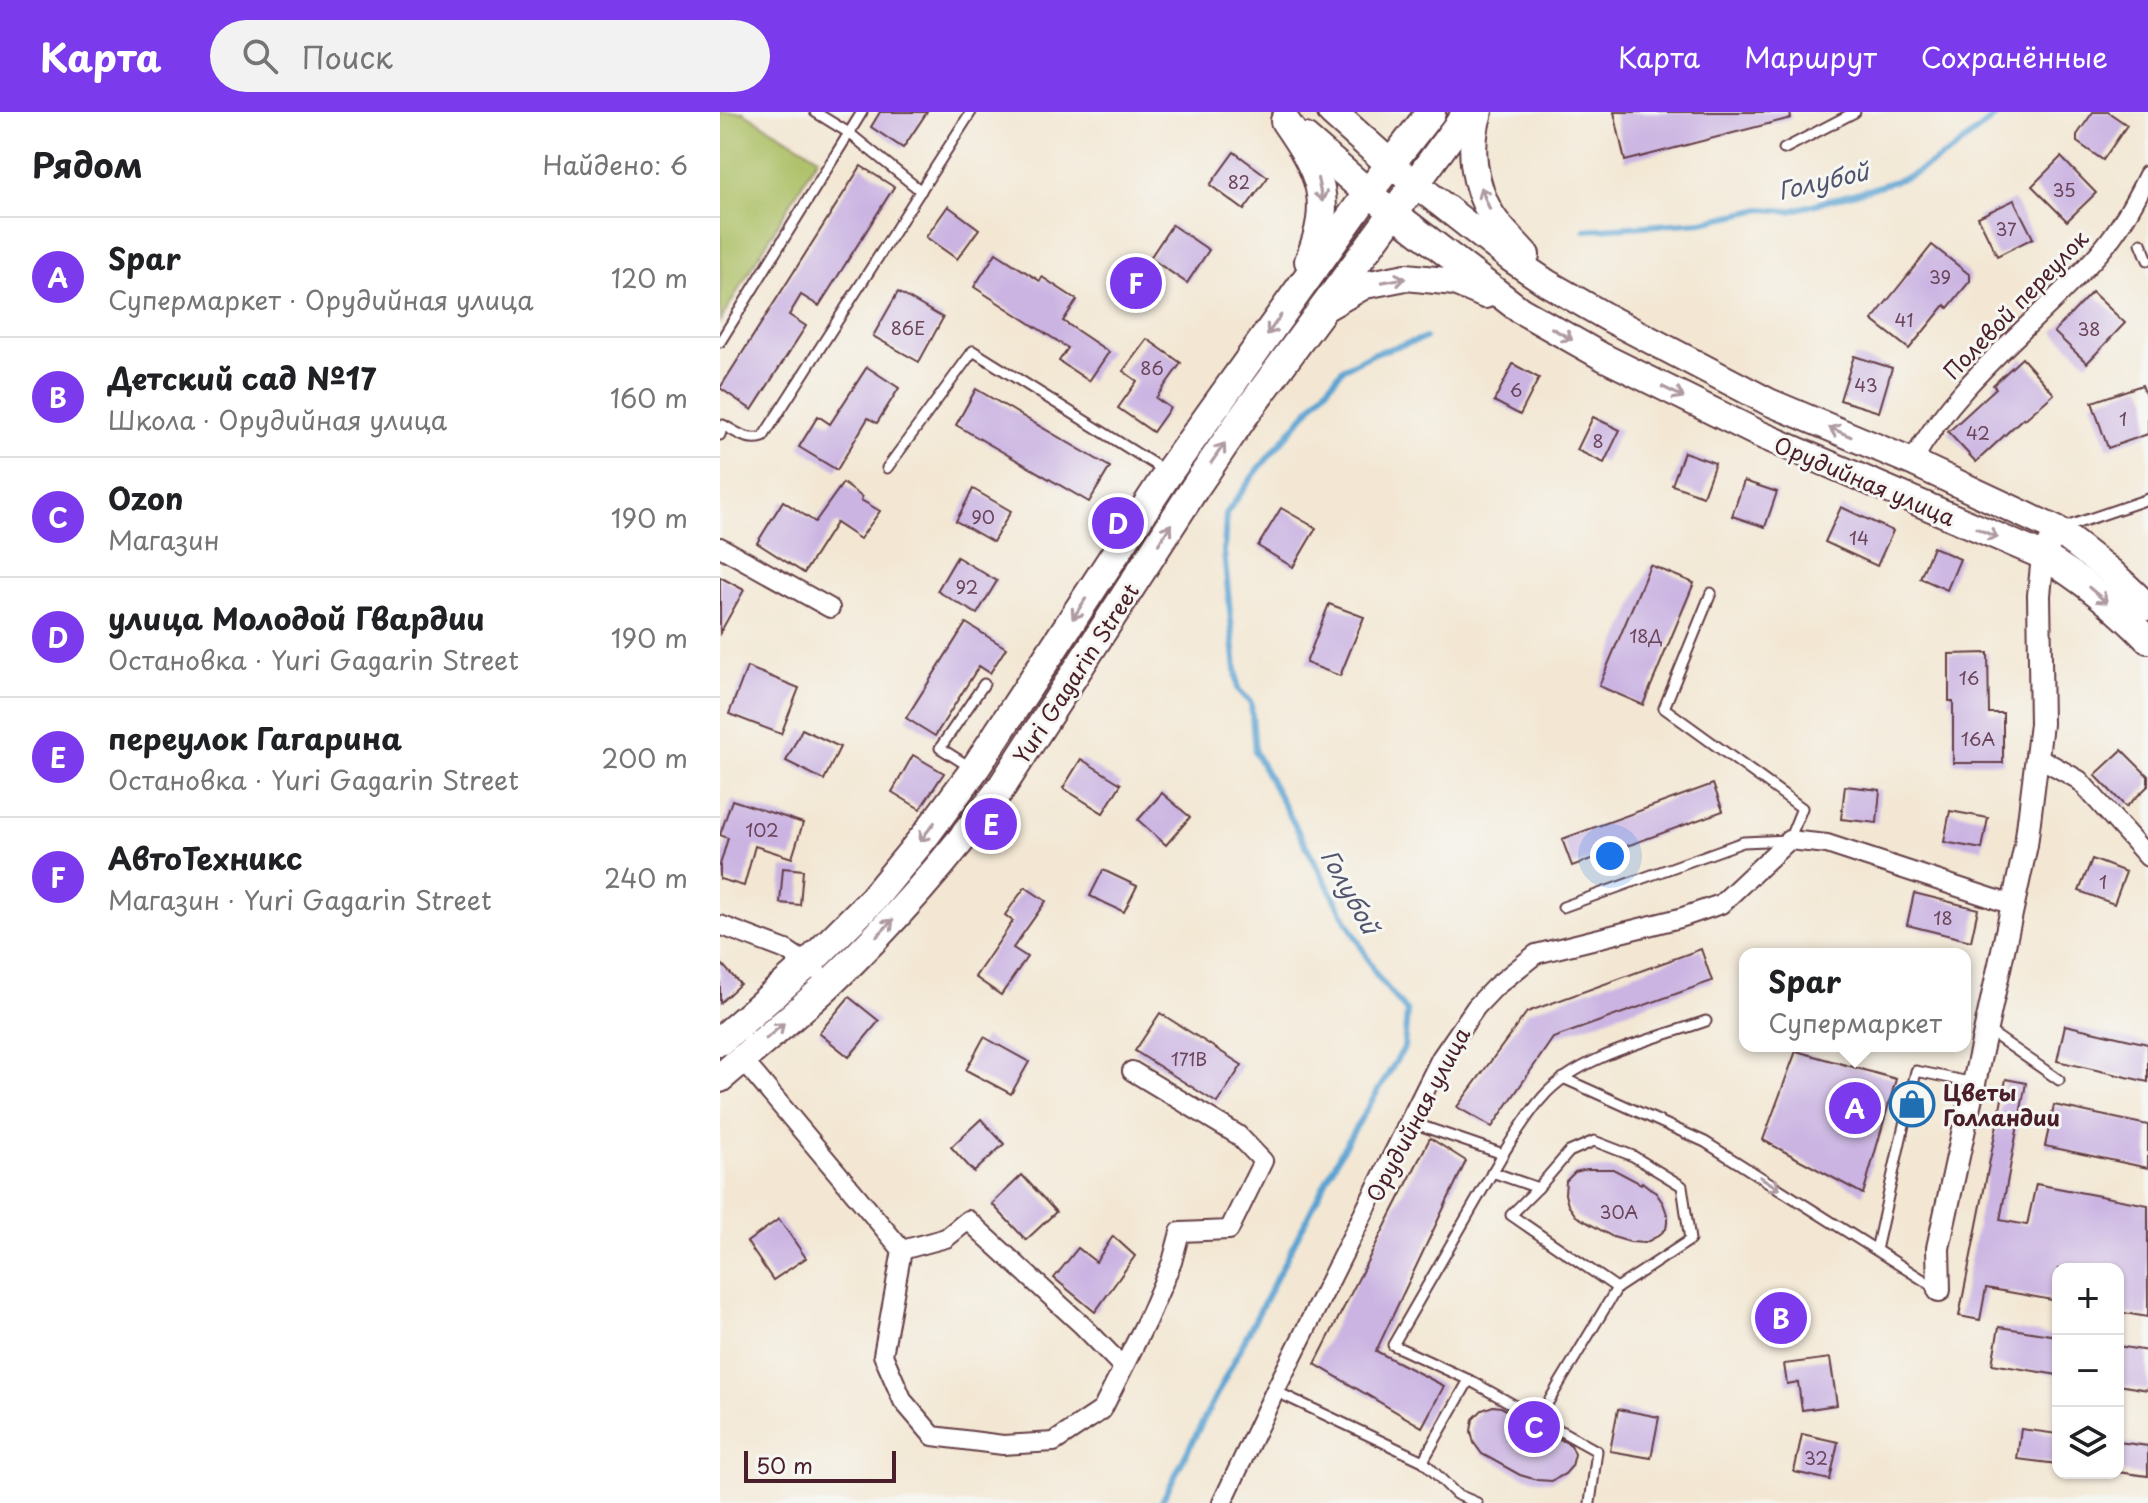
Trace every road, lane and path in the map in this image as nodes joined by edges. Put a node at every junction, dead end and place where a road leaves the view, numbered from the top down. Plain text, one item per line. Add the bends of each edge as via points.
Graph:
1 (815, 112) edge
2 (862, 112) edge
3 (971, 112) edge
4 (1332, 112) edge
5 (1431, 112) edge
6 (1468, 112) edge
7 (1479, 112) edge
8 (1855, 112) edge
9 (1281, 117) edge
10 (849, 133) junction
11 (1784, 149) dead end
12 (1390, 164) junction
13 (2148, 175) edge
14 (1416, 183) junction
15 (921, 191) junction
16 (1368, 193) junction
17 (1393, 214) junction
18 (2141, 243) dead end
19 (2148, 260) edge
20 (1547, 283) junction
21 (1296, 293) junction
22 (1323, 309) junction
23 (1520, 310) junction
24 (720, 342) edge
25 (721, 428) edge
26 (1912, 462) junction
27 (887, 468) dead end
28 (1168, 473) junction
29 (2148, 499) edge
30 (2057, 530) junction
31 (720, 547) edge
32 (2043, 556) junction
33 (1711, 593) dead end
34 (2148, 607) edge
35 (830, 608) dead end
36 (2148, 640) edge
37 (984, 684) dead end
38 (2038, 757) junction
39 (974, 770) junction
40 (1789, 840) junction
41 (2148, 857) edge
42 (2013, 905) junction
43 (1563, 907) dead end
44 (720, 925) edge
45 (808, 964) junction
46 (830, 983) junction
47 (1706, 1021) dead end
48 (1986, 1029) junction
49 (720, 1041) edge
50 (742, 1059) junction
51 (1132, 1071) dead end
52 (720, 1078) edge
53 (1563, 1078) junction
54 (2059, 1080) dead end
55 (1974, 1083) junction
56 (1410, 1122) junction
57 (1503, 1154) junction
58 (1492, 1172) junction
59 (1538, 1188) junction
60 (902, 1250) junction
61 (1876, 1250) junction
62 (1617, 1288) junction
63 (1939, 1290) joint
64 (1123, 1367) junction
65 (1469, 1380) junction
66 (1275, 1391) junction
67 (1538, 1419) junction
68 (1423, 1461) junction
69 (1222, 1503) edge
70 (1477, 1503) edge
71 (1590, 1503) edge

1 - 10 lane
2 - 10 lane
3 - 15 lane
4 - 12 main road
5 - 12 main road, Yuri Gagarin Street
6 - 14 main road, Yuri Gagarin Street
20 -> 7 main road via 1493,216 1482,194 1473,150
8 - 11 lane
9 - 16 main road
9 -> 21 main road via 1301,143 1321,187 1318,239
10 - 15 lane
10 - 24 lane
12 - 14 main road, Орудийная улица
12 - 16 main road, Yuri Gagarin Street
13 - 26 street, Полевой переулок via 2128,215 2099,253 1972,380
14 - 17 main road, Yuri Gagarin Street
14 - 20 main road, Орудийная улица
15 - 25 lane via 763,437
16 - 17 main road, Орудийная улица
16 - 21 main road, Yuri Gagarin Street
17 - 22 main road, Yuri Gagarin Street
17 - 23 main road, Орудийная улица
18 - 19 lane
26 -> 20 main road, Орудийная улица via 1769,402
21 -> 28 main road, Yuri Gagarin Street
22 -> 23 main road via 1365,285 1406,277 1455,282
46 -> 22 main road, Yuri Gagarin Street via 890,923 978,819 1194,489
23 -> 32 main road, Орудийная улица via 1759,434
26 - 30 main road, Орудийная улица
27 - 28 lane via 973,351
28 -> 39 main road, Yuri Gagarin Street
29 - 30 lane
30 - 32 street
30 - 34 main road, Орудийная улица
31 - 35 street
32 -> 36 main road, Орудийная улица via 2072,573
32 - 38 street
33 - 40 lane via 1664,708 1802,808
37 - 39 lane via 940,748
38 - 41 street via 2079,780
38 - 42 street
39 -> 45 main road, Yuri Gagarin Street via 873,899
40 - 42 street via 1827,844
40 - 43 lane via 1743,842
40 - 56 street, Орудийная улица via 1721,904 1536,954 1476,1007 1441,1058
42 - 48 street
44 - 45 street
45 - 46 street
45 - 49 main road, Yuri Gagarin Street
50 -> 46 main road, Yuri Gagarin Street
47 - 53 lane via 1590,1061
48 - 54 lane
48 - 55 street
50 - 52 main road, Yuri Gagarin Street
50 - 60 street
51 - 64 street via 1238,1135 1263,1161 1229,1230 1180,1232 1172,1262
53 - 57 lane via 1542,1097
53 -> 61 lane via 1705,1142
55 - 61 lane via 1916,1071
55 - 63 street via 1938,1248
56 - 57 lane
56 - 66 street, Орудийная улица
57 - 58 lane
58 - 59 lane
58 - 65 lane via 1393,1345
59 - 62 lane via 1511,1215
59 - 62 lane via 1569,1152 1594,1141 1633,1156 1682,1186 1690,1240
60 - 64 street via 946,1238 968,1220
60 - 64 street via 883,1355 903,1401 933,1436 1003,1445 1054,1442 1102,1410
61 - 63 lane
62 - 67 lane
65 - 67 lane
65 - 68 lane
66 - 68 lane
66 - 69 street, Орудийная улица
67 - 71 lane via 1597,1451
68 - 70 lane via 1456,1494

